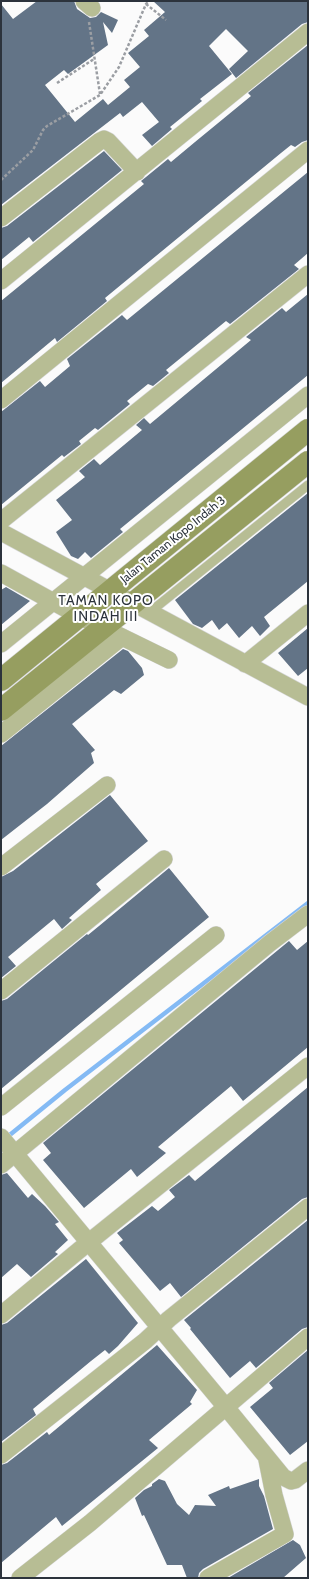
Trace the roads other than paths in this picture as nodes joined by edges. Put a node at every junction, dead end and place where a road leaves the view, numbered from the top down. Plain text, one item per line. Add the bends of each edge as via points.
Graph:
1 (308, 32) edge
2 (308, 150) edge
3 (137, 172) junction
4 (1, 218) edge
5 (308, 274) edge
6 (1, 281) edge
7 (308, 395) edge
8 (1, 400) edge
9 (308, 430) edge
10 (308, 462) edge
11 (308, 485) edge
12 (1, 521) edge
13 (1, 532) edge
14 (1, 573) edge
15 (83, 577) junction
16 (110, 591) junction
17 (53, 601) junction
18 (142, 608) junction
19 (308, 613) edge
20 (80, 616) junction
21 (113, 632) junction
22 (1, 644) edge
23 (168, 660) dead end
24 (245, 664) junction
25 (1, 680) edge
26 (308, 697) edge
27 (1, 710) edge
28 (1, 734) edge
29 (107, 785) dead end
30 (164, 859) dead end
31 (1, 867) edge
32 (308, 914) edge
33 (216, 935) dead end
34 (1, 991) edge
35 (308, 1066) edge
36 (1, 1107) edge
37 (9, 1146) edge
38 (1, 1165) edge
39 (308, 1207) edge
40 (89, 1242) junction
41 (1, 1315) edge
42 (160, 1328) junction
43 (308, 1337) edge
44 (225, 1406) junction
45 (1, 1455) edge
46 (267, 1458) junction
47 (308, 1470) edge
48 (20, 1578) edge
49 (208, 1578) edge

1 - 3 street
2 - 8 street
3 - 4 street via 104,139
3 - 6 street
5 - 12 street
7 - 15 street
9 - 16 main road, Jalan Taman Kopo Indah 3
10 - 18 main road, Jalan Taman Kopo Indah 3
11 - 18 lane
13 - 15 street
14 - 17 street
15 - 16 street
15 - 17 street
16 - 18 street
16 - 20 main road, Jalan Taman Kopo Indah 3
17 - 20 street
17 - 22 street
18 - 21 main road, Jalan Taman Kopo Indah 3
18 - 24 street
19 - 24 street
20 - 21 street
20 - 25 main road, Jalan Taman Kopo Indah 3
21 - 23 street
21 - 27 main road, Jalan Taman Kopo Indah 3
21 - 28 street
24 - 26 street
29 - 31 street
30 - 34 street
32 - 37 street
33 - 36 street
35 - 40 street
37 - 38 street
37 - 40 street
39 - 42 street
40 - 41 street
40 - 42 street
42 - 44 street
42 - 45 street
43 - 44 street
44 - 46 street
44 - 48 street via 90,1523
46 - 47 street via 283,1477 291,1481
46 - 49 street via 285,1534

